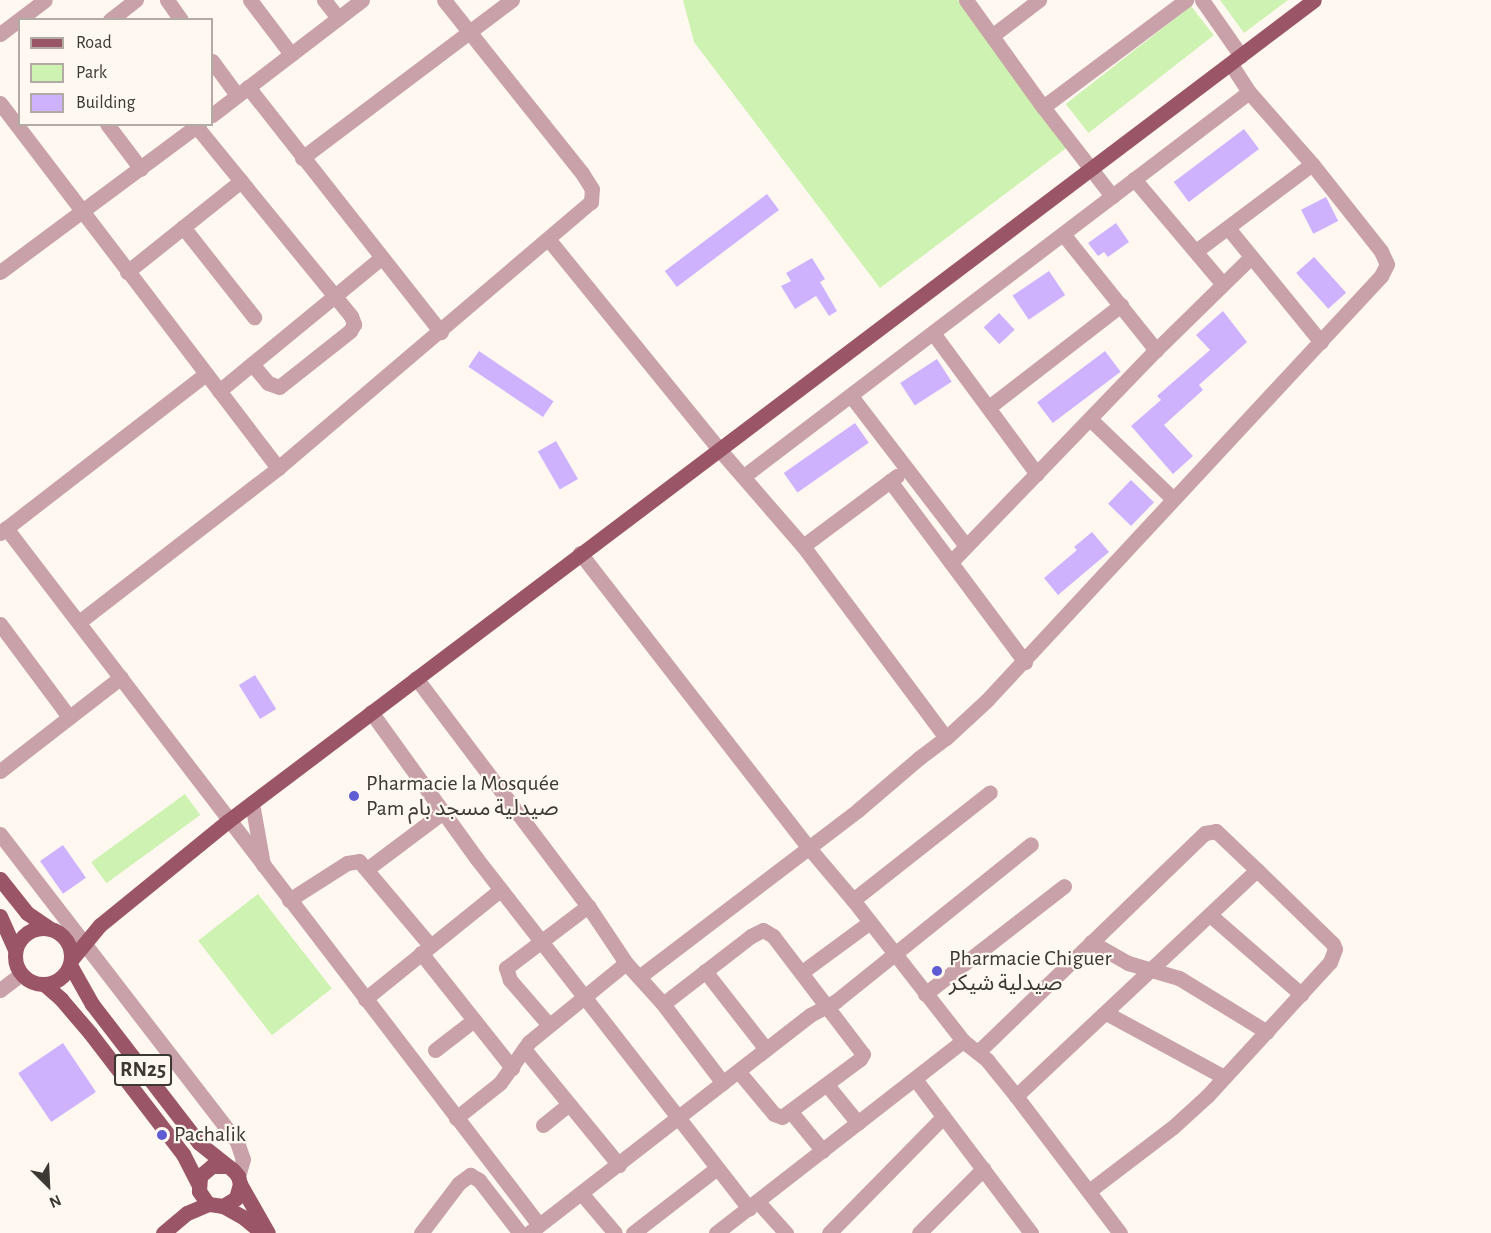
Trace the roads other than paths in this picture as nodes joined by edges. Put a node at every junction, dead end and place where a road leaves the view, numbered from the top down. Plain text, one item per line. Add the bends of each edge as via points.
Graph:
1 (45, 0) edge
2 (136, 0) edge
3 (166, 0) edge
4 (250, 0) edge
5 (324, 0) edge
6 (362, 0) edge
7 (444, 0) edge
8 (512, 0) edge
9 (966, 0) edge
10 (1039, 0) edge
11 (1186, 0) edge
12 (1202, 0) edge
13 (1314, 0) edge
14 (25, 18) edge
15 (113, 18) edge
16 (180, 18) edge
17 (338, 18) junction
18 (18, 22) edge
19 (469, 33) junction
20 (0, 34) edge
21 (993, 35) junction
22 (291, 54) junction
23 (1236, 60) junction
24 (213, 62) edge
25 (242, 91) junction
26 (1249, 92) junction
27 (0, 103) edge
28 (1043, 107) junction
29 (213, 114) edge
30 (109, 126) edge
31 (192, 127) edge
32 (302, 158) junction
33 (1312, 164) junction
34 (1090, 168) junction
35 (141, 169) junction
36 (1134, 179) junction
37 (241, 181) junction
38 (1112, 196) junction
39 (82, 214) junction
40 (183, 228) junction
41 (1228, 228) junction
42 (1063, 234) junction
43 (549, 240) junction
44 (1196, 251) junction
45 (1251, 257) junction
46 (381, 258) junction
47 (0, 272) edge
48 (127, 272) junction
49 (1222, 283) junction
50 (334, 297) junction
51 (1121, 305) junction
52 (254, 317) dead end
53 (441, 332) junction
54 (933, 333) junction
55 (1321, 342) junction
56 (1156, 350) junction
57 (252, 364) junction
58 (206, 375) junction
59 (219, 391) junction
60 (851, 396) junction
61 (989, 407) junction
62 (1090, 418) junction
63 (718, 448) junction
64 (278, 468) junction
65 (906, 468) junction
66 (1037, 474) junction
67 (744, 476) junction
68 (890, 481) junction
69 (1173, 499) junction
70 (3, 530) edge
71 (803, 546) junction
72 (966, 546) junction
73 (580, 553) junction
74 (951, 562) junction
75 (79, 622) junction
76 (0, 624) edge
77 (1025, 662) junction
78 (121, 677) junction
79 (416, 678) junction
80 (370, 712) junction
81 (69, 717) junction
82 (946, 738) junction
83 (0, 771) edge
84 (990, 792) dead end
85 (252, 803) junction
86 (443, 812) junction
87 (228, 821) junction
88 (0, 834) edge
89 (1031, 844) dead end
90 (809, 848) junction
91 (263, 865) junction
92 (367, 869) junction
93 (1257, 870) junction
94 (0, 879) edge
95 (1064, 886) dead end
96 (501, 890) junction
97 (289, 900) junction
98 (853, 900) junction
99 (588, 906) junction
100 (1210, 915) junction
101 (0, 916) edge
102 (870, 922) junction
103 (68, 935) junction
104 (541, 940) junction
105 (1091, 942) junction
106 (425, 949) junction
107 (15, 950) junction
108 (895, 955) junction
109 (70, 963) junction
110 (626, 963) junction
111 (1153, 969) junction
112 (705, 971) junction
113 (802, 972) junction
114 (21, 974) junction
115 (639, 977) junction
116 (44, 984) junction
117 (0, 990) edge
118 (925, 994) junction
119 (1301, 994) junction
120 (584, 995) junction
121 (364, 999) junction
122 (663, 1004) junction
123 (828, 1006) junction
124 (1106, 1013) junction
125 (474, 1020) junction
126 (549, 1025) junction
127 (1267, 1032) junction
128 (963, 1041) junction
129 (524, 1049) junction
130 (766, 1049) junction
131 (435, 1050) dead end
132 (978, 1052) junction
133 (512, 1068) junction
134 (738, 1071) junction
135 (1224, 1077) junction
136 (915, 1079) junction
137 (723, 1083) junction
138 (827, 1085) junction
139 (1016, 1096) junction
140 (569, 1104) junction
141 (791, 1112) junction
142 (943, 1117) junction
143 (456, 1118) junction
144 (677, 1118) junction
145 (858, 1123) junction
146 (543, 1125) dead end
147 (823, 1151) junction
148 (619, 1165) junction
149 (717, 1168) junction
150 (983, 1169) junction
151 (235, 1175) junction
152 (1089, 1191) junction
153 (581, 1193) junction
154 (207, 1196) junction
155 (754, 1205) junction
156 (534, 1229) edge
157 (163, 1233) edge
158 (263, 1233) edge
159 (268, 1233) edge
160 (421, 1233) edge
161 (520, 1233) edge
162 (615, 1233) edge
163 (633, 1233) edge
164 (716, 1233) edge
165 (786, 1233) edge
166 (829, 1233) edge
167 (919, 1233) edge
168 (1031, 1233) edge
169 (1120, 1233) edge

1 - 14 street
2 - 15 street
3 - 16 street
4 - 22 street
5 - 17 street
6 - 17 street
7 - 19 street
8 - 19 street
9 - 21 street
10 - 21 street
11 - 28 street
12 - 23 street
13 - 23 main road
17 - 22 street
18 - 20 street
19 - 32 street
19 - 43 street via 592,189 587,208
21 - 28 street
22 - 25 street
23 - 26 street
23 - 34 main road
24 - 25 street
25 - 29 street
25 - 32 street
26 - 33 street
26 - 36 street
27 - 39 street
28 - 34 street
30 - 35 street
31 - 35 street
31 - 37 street
32 - 46 street
33 - 41 street
33 - 55 street via 1387,264 1382,276
34 - 38 street
34 - 63 main road
35 - 39 street
36 - 38 street
36 - 44 street
37 - 40 street
37 - 50 street
38 - 42 street
39 - 47 street
39 - 48 street
40 - 48 street
40 - 52 street
41 - 44 street
41 - 45 street
42 - 51 street
42 - 54 street
43 - 53 street
43 - 63 street
44 - 49 street
45 - 49 street
45 - 55 street
46 - 50 street
46 - 53 street
48 - 58 street
49 - 56 street
50 - 57 street
50 - 57 street via 353,321 350,331 279,387 268,384
51 - 56 street
51 - 61 street
53 - 64 street
54 - 60 street
54 - 61 street
55 - 69 street
56 - 62 street
57 - 59 street
58 - 59 street
58 - 70 street
59 - 64 street
60 - 65 street
60 - 67 street
61 - 66 street
62 - 66 street
62 - 69 street
63 - 67 street
63 - 73 main road
64 - 75 street
65 - 68 street
65 - 72 street
66 - 72 street
67 - 71 street
68 - 71 street
68 - 74 street
69 - 77 street
70 - 75 street
71 - 82 street
72 - 74 street
73 - 79 main road
73 - 90 street
74 - 77 street
75 - 78 street
76 - 81 street
77 - 82 street
78 - 81 street
78 - 87 street
79 - 80 main road
79 - 99 street
80 - 85 main road
80 - 86 street
81 - 83 street
82 - 90 street
84 - 98 street
85 - 87 main road
85 - 91 street
86 - 92 street
86 - 96 street
87 - 91 street
87 - 103 main road via 100,925
88 - 103 street
89 - 108 street
90 - 98 street
90 - 115 street
91 - 97 street
92 - 97 street via 359,861 347,863
92 - 106 street
93 - 100 street
93 - 105 street via 1216,831 1205,833
93 - 119 street via 1333,944 1334,956
94 - 103 main road via 27,913
95 - 118 street
96 - 104 street
96 - 106 street
97 - 121 street
98 - 102 street
99 - 104 street
99 - 110 street
100 - 111 street
100 - 119 street
101 - 107 main road
102 - 108 street
102 - 113 street
103 - 107 main road via 31,930 18,941
103 - 109 main road
103 - 109 main road, RN25
103 - 151 street via 237,1142 243,1159
104 - 120 street
104 - 126 street via 509,964 506,971
105 - 111 street via 1128,963
105 - 132 street
106 - 121 street
106 - 125 street
107 - 114 main road
108 - 118 street
108 - 123 street
109 - 116 main road via 62,976
109 - 151 main road, RN25 via 92,1004 199,1143
110 - 115 street
110 - 120 street
111 - 124 street
111 - 127 street via 1179,978
112 - 113 street via 763,930 773,936
112 - 122 street
112 - 130 street
113 - 123 street
114 - 116 main road, RN25
114 - 117 street
115 - 122 street
116 - 154 main road, RN25 via 84,1024 183,1154
118 - 128 street
119 - 127 street
120 - 126 street
120 - 144 street
121 - 143 street
122 - 137 street
123 - 130 street
123 - 138 street via 863,1054
124 - 135 street
124 - 139 street
125 - 131 street
125 - 133 street
126 - 129 street
127 - 135 street
128 - 132 street
128 - 136 street
129 - 133 street
129 - 140 street
130 - 134 street
132 - 139 street
133 - 143 street via 500,1083
134 - 137 street
134 - 141 street via 778,1117
135 - 152 street via 1173,1127
136 - 142 street
136 - 145 street
137 - 144 street
138 - 141 street
138 - 145 street
139 - 152 street
140 - 146 street
140 - 148 street
141 - 147 street
142 - 150 street
142 - 166 street
143 - 156 street
144 - 148 street
144 - 149 street
145 - 147 street
147 - 155 street
148 - 153 street
149 - 155 street
149 - 163 street
150 - 167 street
150 - 168 street
151 - 154 main road via 236,1198
151 - 154 main road via 212,1166 205,1170
151 - 159 main road, RN25
152 - 169 street
153 - 156 street
153 - 162 street
154 - 157 main road
154 - 158 main road
155 - 164 street
155 - 165 street
160 - 161 street via 459,1183 470,1175 479,1180

